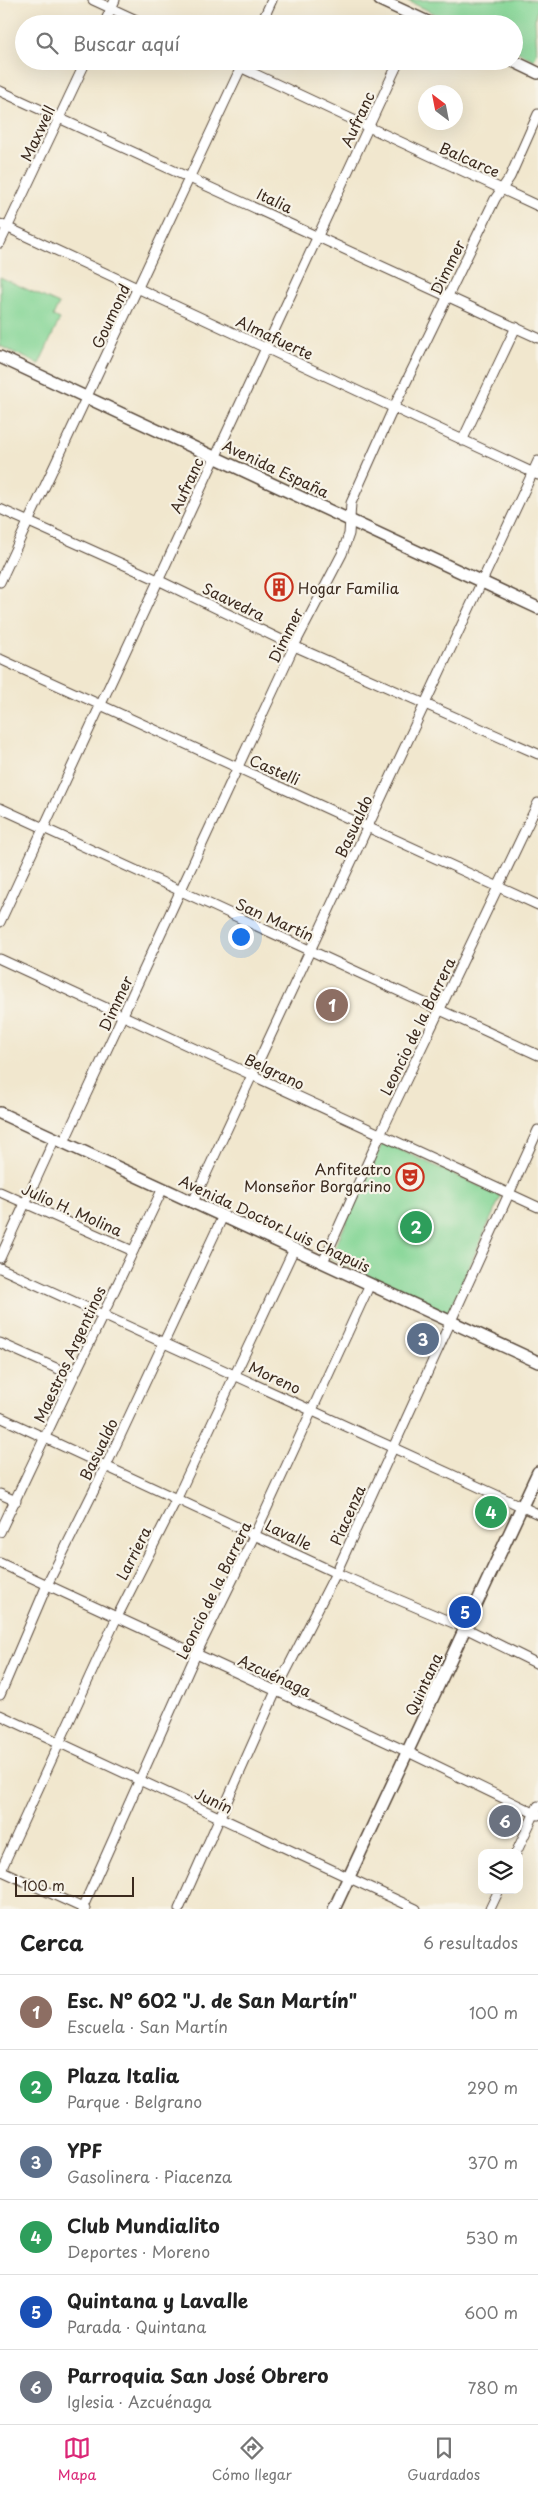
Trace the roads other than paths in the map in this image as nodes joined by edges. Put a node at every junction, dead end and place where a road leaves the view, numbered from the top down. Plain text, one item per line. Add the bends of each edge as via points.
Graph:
1 (93, 0) edge
2 (272, 0) edge
3 (380, 0) edge
4 (113, 4) edge
5 (131, 15) edge
6 (265, 15) edge
7 (406, 15) edge
8 (523, 65) edge
9 (82, 70) edge
10 (239, 70) edge
11 (254, 70) edge
12 (395, 70) edge
13 (537, 70) edge
14 (0, 91) edge
15 (538, 114) edge
16 (59, 118) junction
17 (368, 128) junction
18 (190, 176) junction
19 (502, 189) junction
20 (538, 206) edge
21 (3, 226) edge
22 (319, 236) junction
23 (0, 243) edge
24 (138, 288) junction
25 (448, 297) junction
26 (516, 327) junction
27 (538, 338) edge
28 (267, 348) junction
29 (0, 357) edge
30 (87, 398) junction
31 (393, 409) junction
32 (462, 441) junction
33 (214, 456) junction
34 (538, 461) edge
35 (535, 474) edge
36 (0, 509) edge
37 (350, 519) junction
38 (28, 522) junction
39 (158, 580) junction
40 (0, 582) edge
41 (482, 582) junction
42 (538, 608) edge
43 (294, 646) junction
44 (0, 659) edge
45 (425, 704) junction
46 (100, 705) junction
47 (538, 754) edge
48 (239, 768) junction
49 (538, 804) edge
50 (0, 808) edge
51 (368, 826) junction
52 (45, 828) junction
53 (499, 887) junction
54 (180, 892) junction
55 (538, 905) edge
56 (0, 922) edge
57 (310, 950) junction
58 (0, 959) edge
59 (441, 1010) junction
60 (125, 1016) junction
61 (538, 1055) edge
62 (253, 1076) junction
63 (0, 1113) edge
64 (538, 1130) edge
65 (380, 1135) junction
66 (60, 1140) junction
67 (163, 1188) junction
68 (0, 1192) edge
69 (508, 1194) junction
70 (193, 1202) junction
71 (25, 1204) junction
72 (538, 1207) edge
73 (223, 1216) junction
74 (294, 1249) junction
75 (133, 1251) junction
76 (0, 1258) edge
77 (323, 1262) junction
78 (0, 1268) edge
79 (370, 1284) junction
80 (103, 1315) junction
81 (450, 1321) junction
82 (164, 1342) junction
83 (0, 1343) edge
84 (538, 1362) edge
85 (236, 1374) junction
86 (74, 1376) junction
87 (312, 1410) junction
88 (0, 1418) edge
89 (45, 1439) junction
90 (392, 1446) junction
91 (106, 1466) junction
92 (538, 1472) edge
93 (0, 1494) edge
94 (177, 1498) junction
95 (16, 1502) junction
96 (522, 1506) junction
97 (538, 1514) edge
98 (0, 1532) edge
99 (256, 1534) junction
100 (0, 1564) edge
101 (336, 1572) junction
102 (47, 1585) junction
103 (117, 1617) junction
104 (465, 1628) junction
105 (196, 1654) junction
106 (538, 1664) edge
107 (276, 1691) junction
108 (0, 1695) edge
109 (0, 1715) edge
110 (59, 1744) junction
111 (408, 1752) junction
112 (140, 1781) junction
113 (537, 1811) edge
114 (220, 1818) junction
115 (518, 1849) edge
116 (0, 1871) edge
117 (349, 1878) junction
118 (497, 1894) edge
119 (83, 1908) edge
120 (179, 1909) edge
121 (334, 1909) edge
122 (416, 1909) edge
123 (490, 1909) edge

1 - 4 street
2 - 6 street
3 - 7 main road
4 - 5 street
8 - 13 main road
9 - 16 street, Maxwell
10 - 18 street, Goumond
11 - 17 street, Balcarce
12 - 17 street, Aufranc
14 - 16 street, Italia
15 - 19 street, Dimmer
16 - 18 street, Italia
16 - 21 street, Maxwell
17 - 19 street, Balcarce
17 - 22 street, Aufranc
18 - 22 street, Italia
18 - 24 street, Goumond
19 - 20 street, Balcarce
19 - 25 street, Dimmer
21 - 23 street, Maxwell
21 - 24 street, Almafuerte
22 - 25 street, Italia
22 - 28 street, Aufranc
24 - 28 street, Almafuerte
24 - 30 street, Goumond
25 - 26 street, Italia
25 - 31 street, Dimmer
26 - 27 street, Italia
26 - 32 street
28 - 31 street, Almafuerte
28 - 33 street, Aufranc
29 - 30 main road, Avenida España
30 - 33 main road, Avenida España
30 - 38 street, Goumond
31 - 32 street, Almafuerte
31 - 37 street, Dimmer via 351,503
32 - 35 street, Almafuerte
33 - 37 main road, Avenida España
33 - 39 street, Aufranc
34 - 35 street, Basualdo
35 - 41 street, Basualdo
36 - 38 street, Saavedra
37 - 41 main road, Avenida España
37 - 43 street, Dimmer via 342,554
38 - 39 street, Saavedra
38 - 40 street, Goumond
39 - 43 street, Saavedra
39 - 46 street, Aufranc
41 - 42 main road, Avenida España
41 - 45 street, Basualdo
43 - 45 street, Saavedra
43 - 48 street, Dimmer
44 - 46 street, Castelli
45 - 47 street, Saavedra
45 - 51 street, Basualdo
46 - 48 street, Castelli
46 - 52 street, Aufranc
48 - 51 street, Castelli
48 - 54 street, Dimmer
49 - 53 street, Leoncio de la Barrera
50 - 52 street, San Martín
51 - 53 street, Castelli
51 - 57 street, Basualdo
52 - 54 street, San Martín
52 - 56 street, Aufranc
53 - 55 street, Castelli
53 - 59 street, Leoncio de la Barrera
54 - 57 street, San Martín
54 - 60 street, Dimmer
57 - 59 street, San Martín
57 - 62 street, Basualdo
58 - 60 street, Belgrano
59 - 61 street, San Martín
59 - 65 street, Leoncio de la Barrera
60 - 62 street, Belgrano
60 - 66 street, Dimmer
62 - 65 street, Belgrano
62 - 70 street, Basualdo
63 - 66 main road, Avenida Doctor Luis Chapuis
64 - 69 street, Piacenza
65 - 69 street, Belgrano
65 - 77 street, Leoncio de la Barrera
66 - 67 main road, Avenida Doctor Luis Chapuis
66 - 71 street, Dimmer
67 - 70 main road, Avenida Doctor Luis Chapuis
67 - 75 street, Maestros Argentinos
68 - 71 street, Julio H. Molina
69 - 72 street, Belgrano
69 - 81 street, Piacenza
70 - 73 main road, Avenida Doctor Luis Chapuis
71 - 75 street, Julio H. Molina
71 - 76 street, Dimmer
73 - 74 main road, Avenida Doctor Luis Chapuis
73 - 82 street, Basualdo
74 - 77 main road, Avenida Doctor Luis Chapuis
74 - 85 street, Larriera
75 - 80 street, Maestros Argentinos
77 - 79 main road, Avenida Doctor Luis Chapuis
78 - 80 street, Moreno
79 - 81 main road, Avenida Doctor Luis Chapuis
79 - 87 street, Leoncio de la Barrera
80 - 82 street, Moreno
80 - 86 street, Maestros Argentinos
81 - 84 main road, Avenida Doctor Luis Chapuis
81 - 90 street, Piacenza
82 - 85 street, Moreno
82 - 91 street, Basualdo
83 - 86 street
85 - 87 street, Moreno
85 - 94 street, Larriera
86 - 89 street, Maestros Argentinos
87 - 90 street, Moreno
87 - 99 street, Leoncio de la Barrera
88 - 89 street, Lavalle
89 - 91 street, Lavalle
89 - 95 street, Maestros Argentinos
90 - 96 street, Moreno
90 - 101 street, Piacenza
91 - 94 street, Lavalle
91 - 102 street, Basualdo
92 - 96 main road, Quintana
93 - 95 street
94 - 99 street, Lavalle
94 - 103 street, Larriera
95 - 98 street, Maestros Argentinos
96 - 97 street, Moreno
96 - 104 main road, Quintana
99 - 101 street, Lavalle
99 - 105 street, Leoncio de la Barrera
100 - 102 street, Azcuénaga
101 - 104 street, Lavalle
101 - 107 street, Piacenza
102 - 103 street, Azcuénaga
102 - 108 street, Basualdo
103 - 105 street, Azcuénaga
103 - 110 street, Larriera
104 - 106 street, Lavalle
104 - 111 main road, Quintana
105 - 107 street, Azcuénaga
105 - 112 street, Leoncio de la Barrera
107 - 111 street, Azcuénaga
107 - 114 street, Piacenza
109 - 110 street, Junín
110 - 112 street, Junín
110 - 116 street, Larriera
111 - 113 street, Azcuénaga
111 - 117 main road, Quintana
112 - 114 street, Junín
112 - 119 street, Leoncio de la Barrera
113 - 115 street
114 - 117 street, Junín
114 - 120 street, Piacenza
116 - 119 street
117 - 121 main road, Quintana
117 - 122 street, Junín
118 - 123 street

